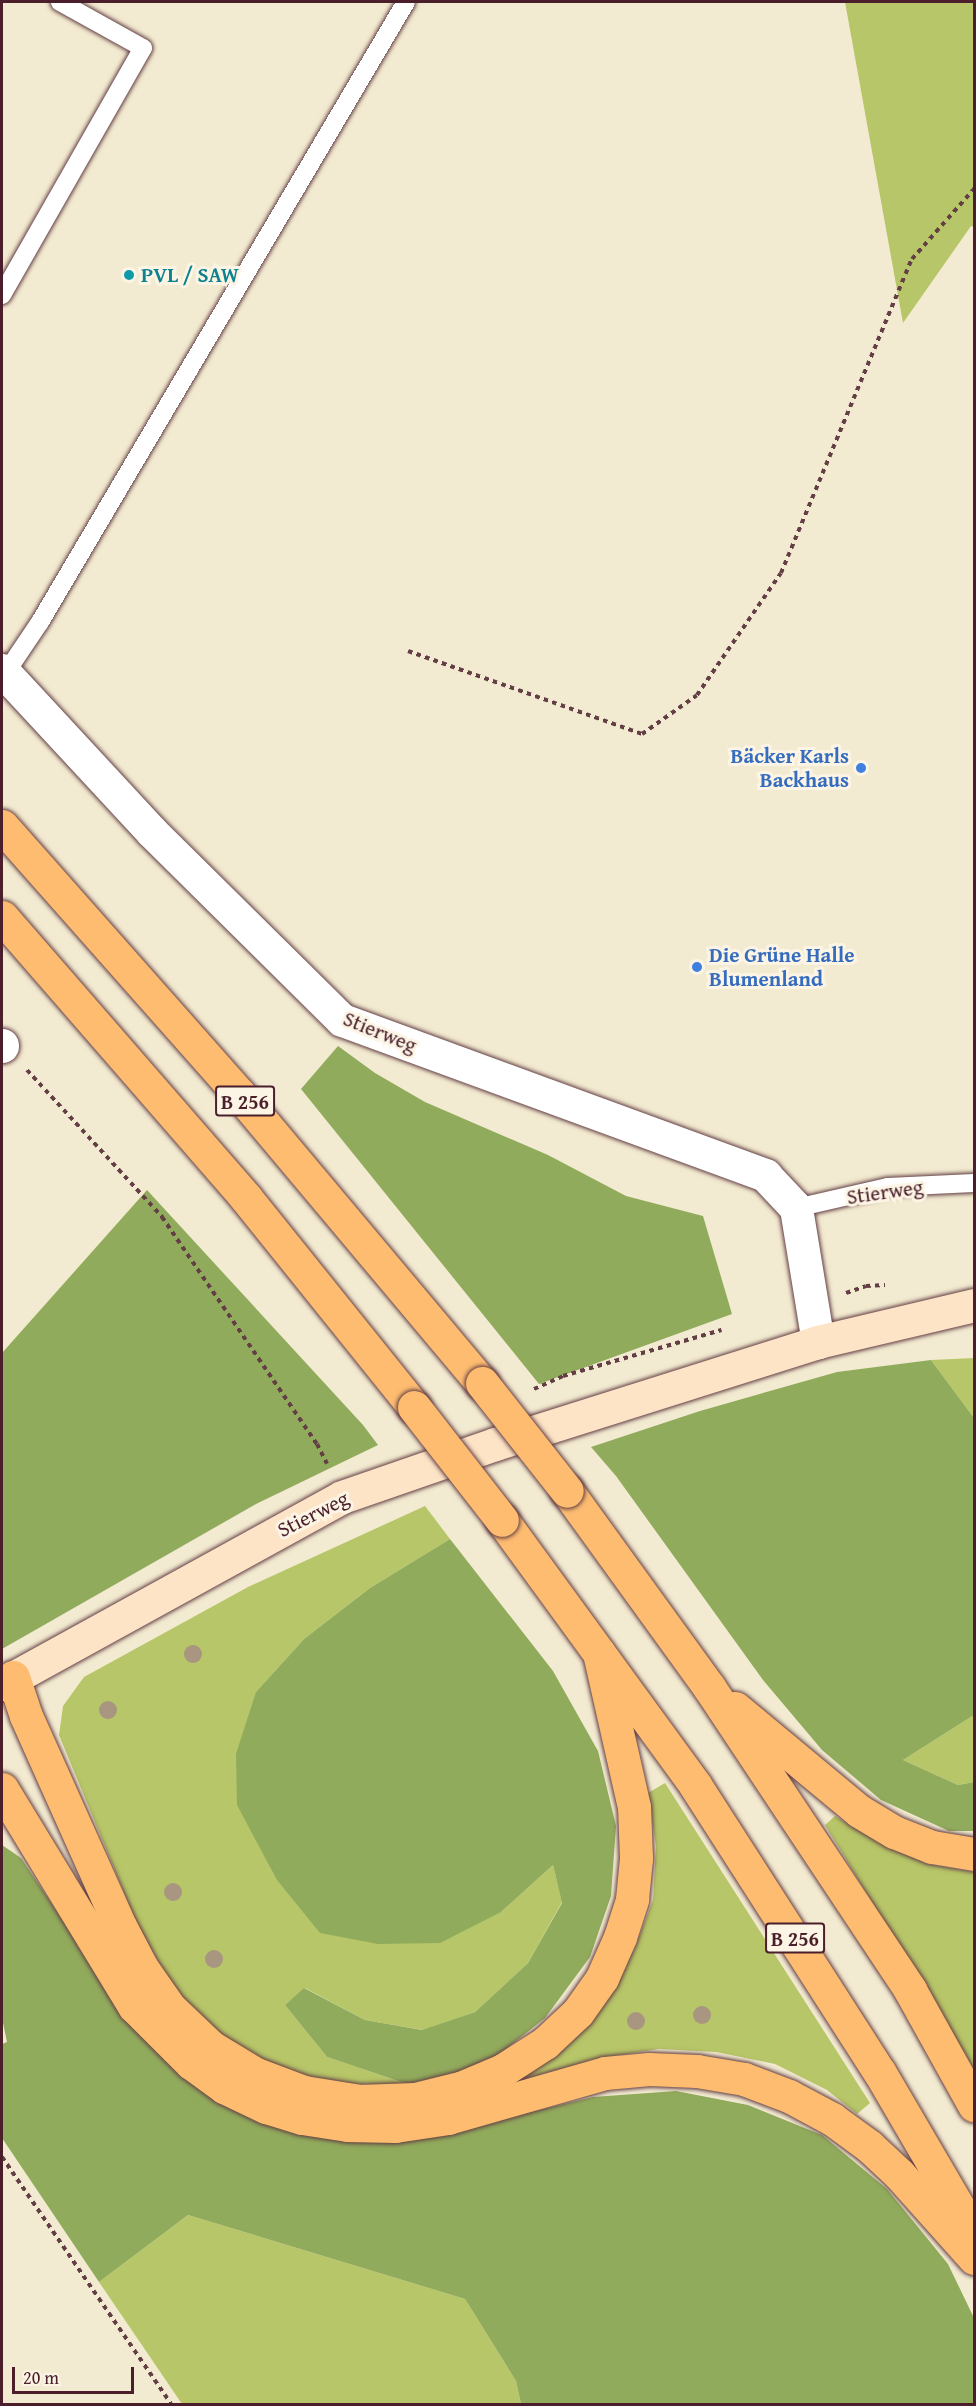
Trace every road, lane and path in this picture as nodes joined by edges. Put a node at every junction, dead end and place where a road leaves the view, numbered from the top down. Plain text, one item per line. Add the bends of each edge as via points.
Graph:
1 (60, 2) edge
2 (406, 2) edge
3 (975, 189) edge
4 (2, 295) edge
5 (408, 651) dead end
6 (3, 672) edge
7 (2, 825) edge
8 (2, 917) edge
9 (2, 1045) edge
10 (975, 1183) edge
11 (796, 1208) junction
12 (975, 1305) edge
13 (818, 1342) junction
14 (327, 1465) dead end
15 (599, 1653) junction
16 (7, 1680) edge
17 (708, 1687) junction
18 (2, 1789) edge
19 (2, 1822) edge
20 (30, 1838) junction
21 (975, 1854) edge
22 (975, 2105) edge
23 (2, 2157) edge
24 (975, 2234) edge
25 (975, 2258) edge
26 (171, 2404) edge

1 - 4 lane via 143,48
2 - 6 lane via 40,622
3 - 5 path via 912,259 782,573 697,695 642,734
6 - 11 street, Stierweg via 152,832 342,1020 765,1175
7 - 17 highway, B 256, bridge via 240,1095 482,1383 567,1491
8 - 15 highway, B 256, bridge via 246,1198 414,1407
9 - 14 path via 162,1217 317,1444
10 - 11 lane, Stierweg via 888,1187
11 - 13 street
12 - 13 street, Stierweg
13 - 16 street, Stierweg via 495,1444 342,1497
15 - 16 highway via 634,1807 636,1858 632,1899 620,1937 603,1978 570,2020 545,2043 503,2070 464,2087 415,2099 360,2101 304,2092 256,2074 211,2047 170,2008 142,1968 120,1926
15 - 24 highway, B 256 via 759,1881
17 - 21 highway via 859,1811 894,1832 932,1847
17 - 22 highway, B 256 via 910,1990
18 - 20 highway
19 - 20 highway
20 - 25 highway via 134,2006 191,2063 224,2087 266,2107 325,2122 395,2126 448,2118 604,2073 649,2069 744,2079 832,2119 869,2146
23 - 26 path

